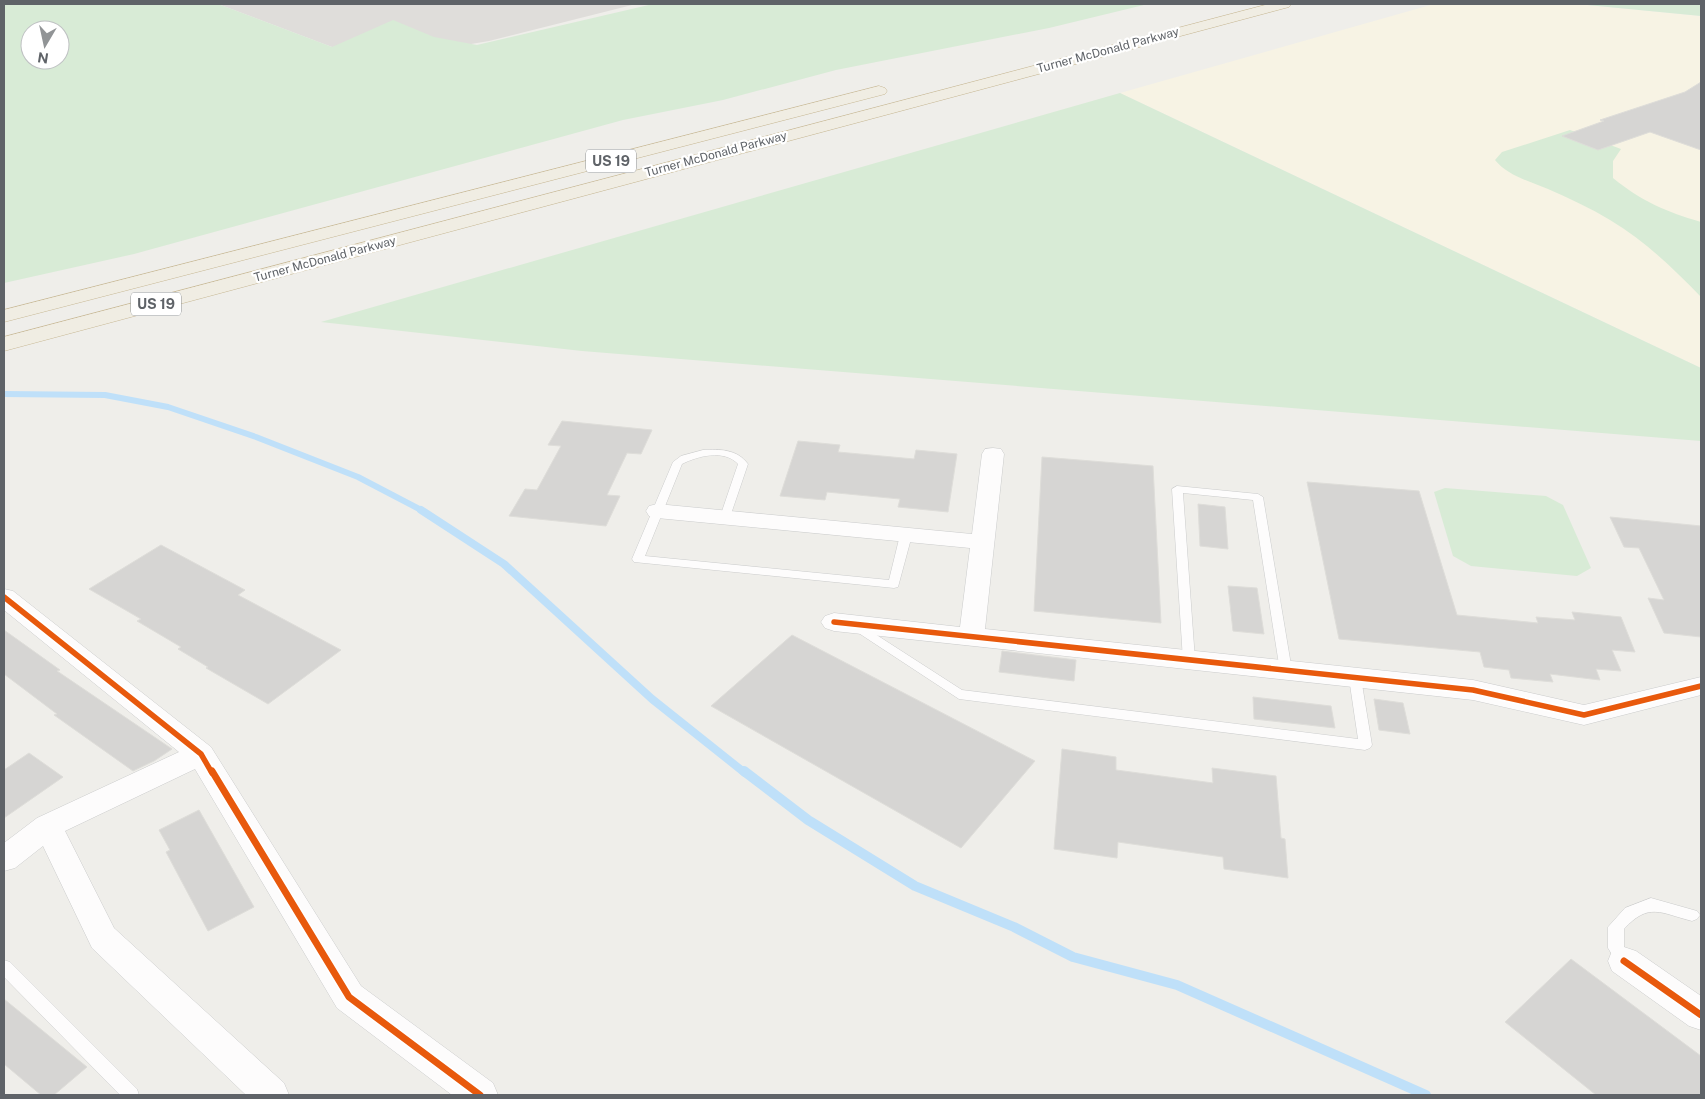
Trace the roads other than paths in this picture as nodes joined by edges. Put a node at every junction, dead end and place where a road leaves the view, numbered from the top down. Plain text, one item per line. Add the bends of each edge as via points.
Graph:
1 (1284, 4) edge
2 (891, 88) dead end
3 (308, 264) junction
4 (4, 316) edge
5 (4, 344) edge
6 (4, 361) edge
7 (993, 454) dead end
8 (657, 511) junction
9 (725, 517) junction
10 (906, 535) junction
11 (982, 542) junction
12 (4, 597) edge
13 (844, 623) joint
14 (971, 637) junction
15 (1189, 660) junction
16 (1286, 671) junction
17 (1355, 678) junction
18 (1701, 686) edge
19 (202, 754) junction
20 (48, 826) junction
21 (4, 859) edge
22 (1692, 916) dead end
23 (1624, 961) joint
24 (4, 967) edge
25 (1701, 1015) edge
26 (131, 1095) edge
27 (271, 1095) edge
28 (480, 1095) edge

1 - 3 highway, Turner McDonald Parkway / US 19
2 - 4 highway, Turner McDonald Parkway / US 19
3 - 5 highway, Turner McDonald Parkway / US 19
3 - 6 highway
7 - 11 street
8 - 9 street
8 - 9 lane via 678,462 696,453 730,454 743,464
8 - 10 lane via 638,559 894,584
9 - 10 street
10 - 11 street
11 - 14 street
12 - 19 street
13 - 14 street
13 - 17 lane via 959,694 1365,744
14 - 15 street
15 - 16 street
15 - 16 lane via 1177,489 1258,497
16 - 17 street
17 - 18 street via 1473,690 1584,715
19 - 20 street
19 - 28 street via 349,997
20 - 21 street
20 - 27 street via 104,938
22 - 23 lane via 1650,904 1630,912 1616,927 1616,948
23 - 25 street
24 - 26 lane

